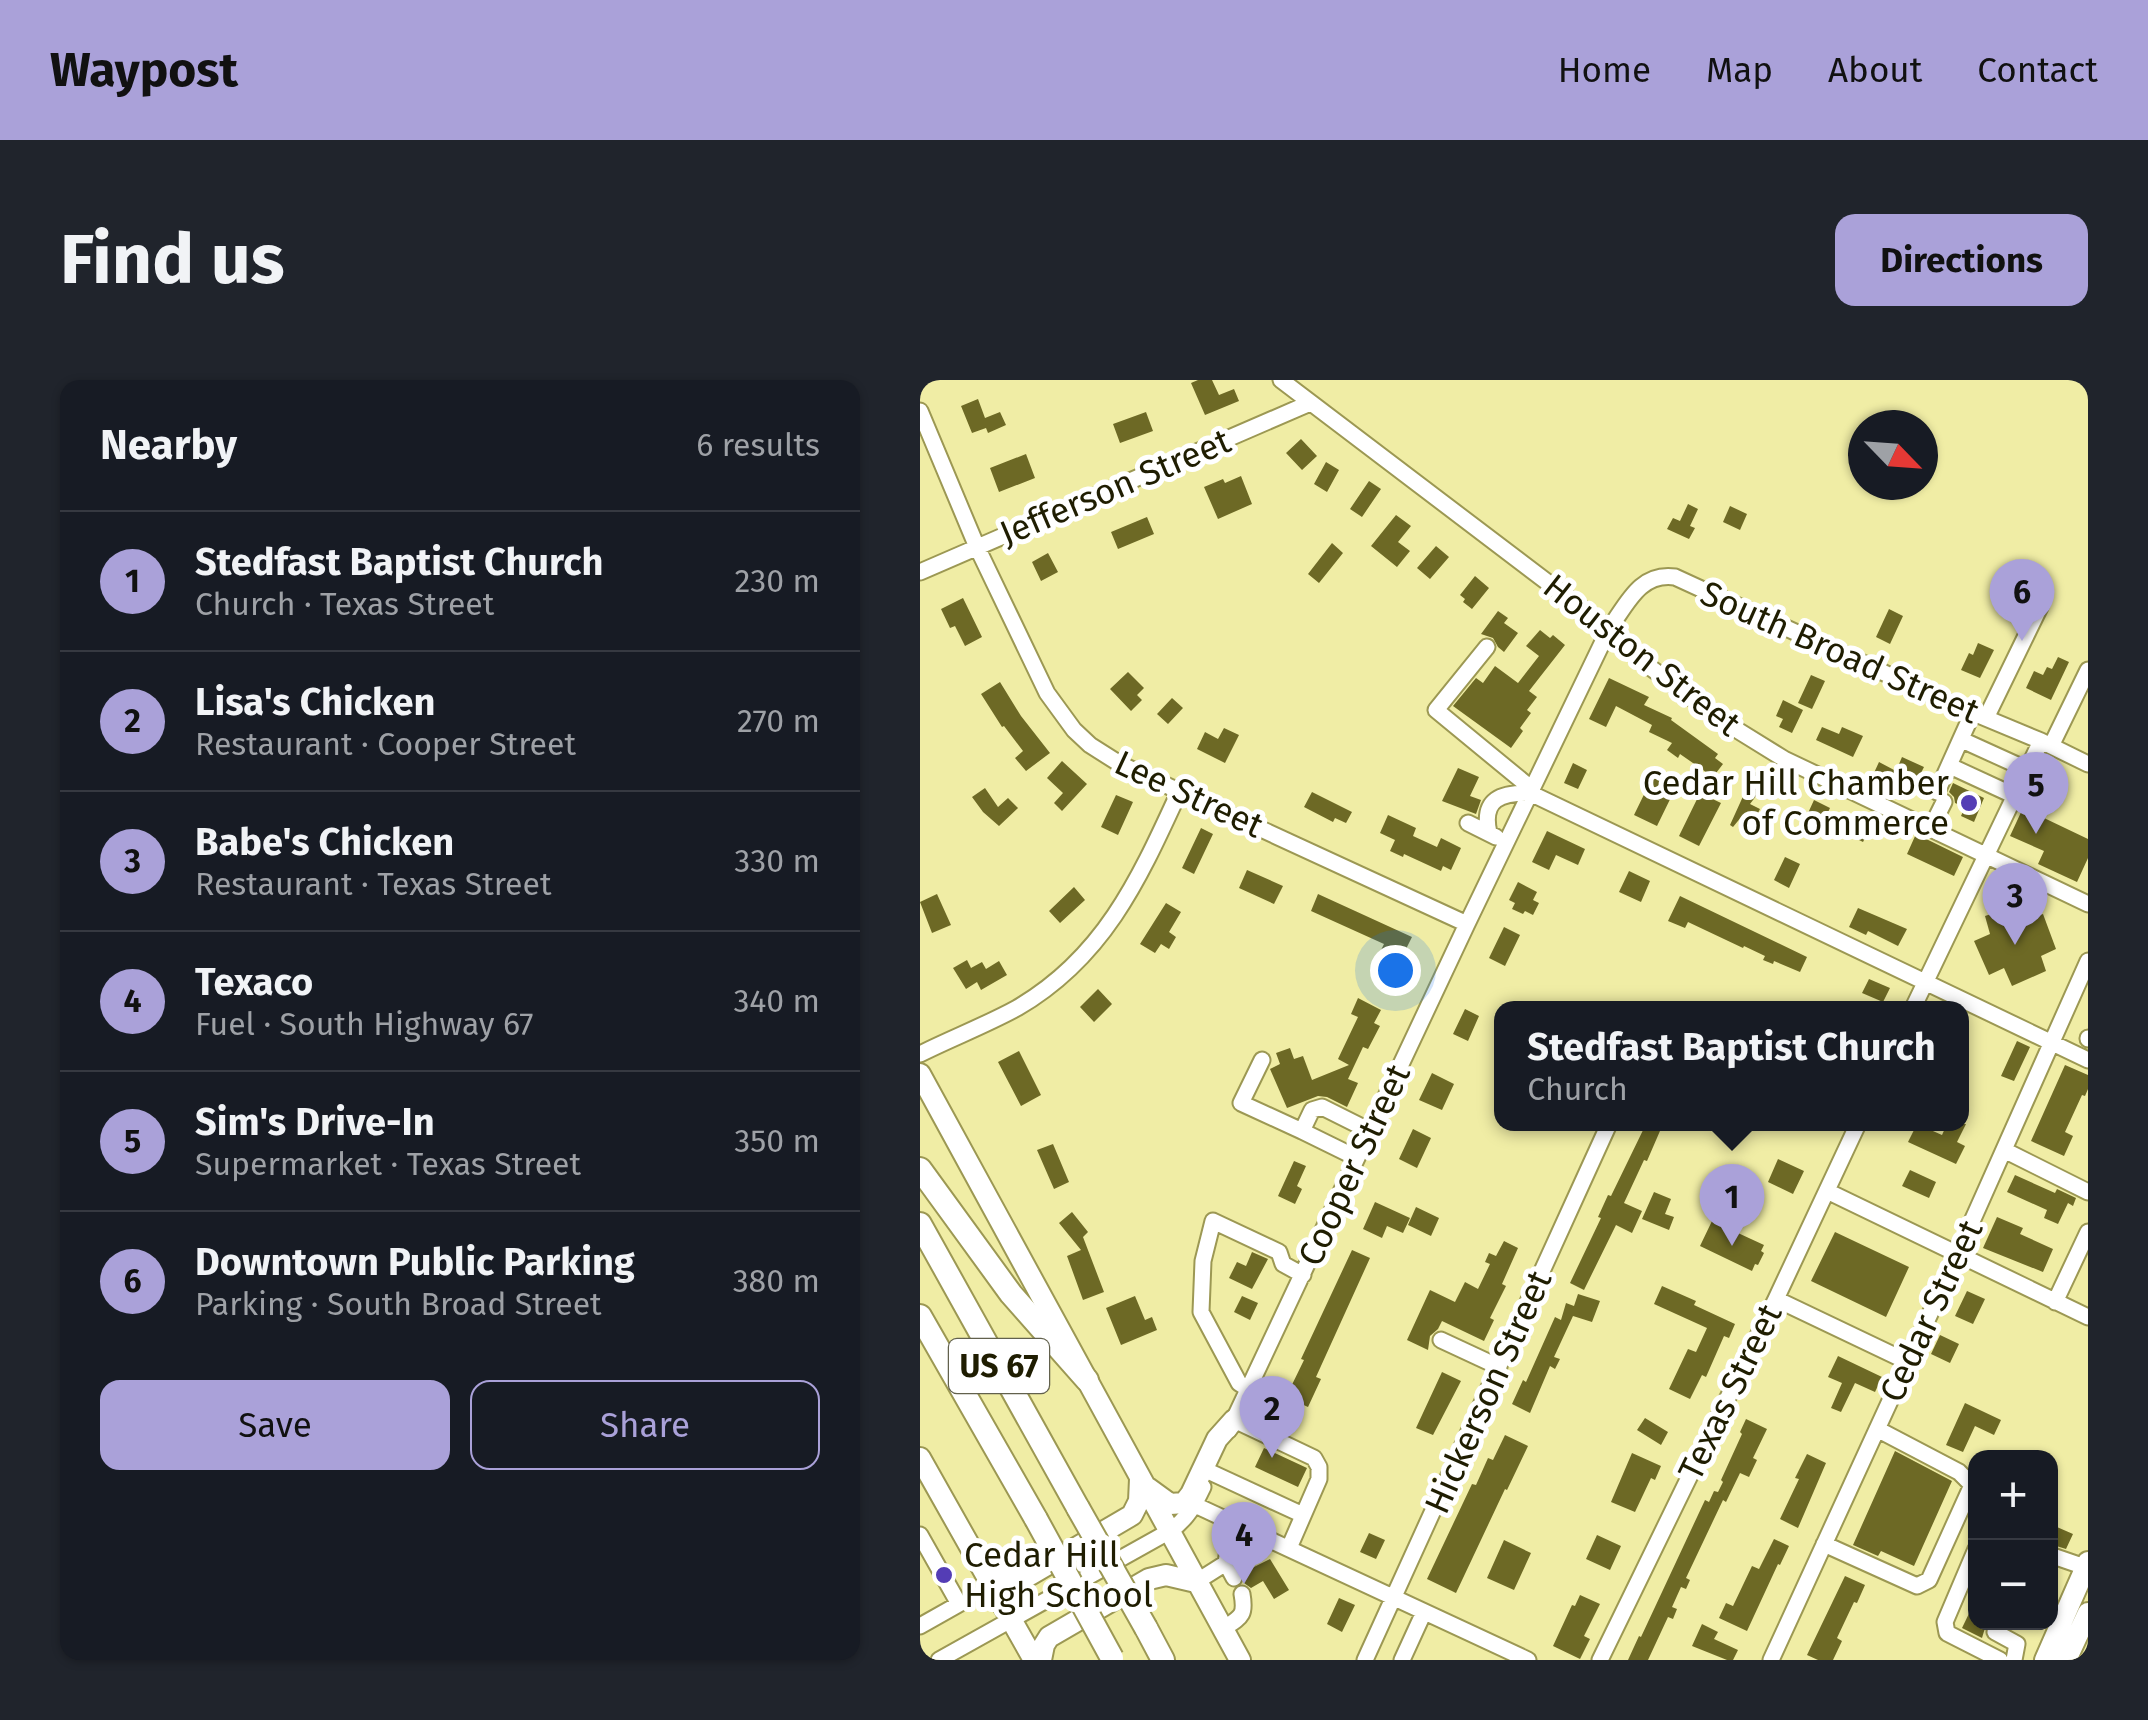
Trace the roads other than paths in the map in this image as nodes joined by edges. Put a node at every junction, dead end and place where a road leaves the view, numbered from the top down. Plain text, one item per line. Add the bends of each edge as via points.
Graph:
1 (1281, 380) edge
2 (1310, 403) junction
3 (920, 411) edge
4 (977, 546) junction
5 (920, 572) edge
6 (2040, 607) dead end
7 (1609, 629) junction
8 (1487, 647) dead end
9 (2088, 670) edge
10 (1980, 715) junction
11 (1962, 740) junction
12 (2046, 744) junction
13 (2088, 764) edge
14 (1950, 766) junction
15 (2028, 770) junction
16 (1180, 790) junction
17 (1531, 791) junction
18 (2016, 796) junction
19 (1468, 823) dead end
20 (1931, 828) junction
21 (1488, 833) junction
22 (1506, 842) junction
23 (1986, 856) junction
24 (2088, 904) edge
25 (1467, 924) junction
26 (2088, 961) edge
27 (1926, 981) junction
28 (1916, 1001) edge
29 (1968, 1001) edge
30 (1969, 1002) edge
31 (2053, 1042) junction
32 (920, 1054) edge
33 (1262, 1060) dead end
34 (2088, 1060) edge
35 (920, 1074) edge
36 (1302, 1130) junction
37 (1370, 1131) junction
38 (1607, 1131) edge
39 (1855, 1131) edge
40 (2004, 1150) junction
41 (1358, 1158) junction
42 (920, 1169) edge
43 (1827, 1191) junction
44 (2088, 1192) edge
45 (920, 1224) edge
46 (2088, 1232) edge
47 (1956, 1256) junction
48 (1303, 1274) junction
49 (1776, 1299) junction
50 (2055, 1302) junction
51 (920, 1316) edge
52 (2088, 1318) edge
53 (1441, 1340) dead end
54 (1908, 1362) junction
55 (1499, 1367) junction
56 (1087, 1380) junction
57 (1248, 1389) junction
58 (1234, 1420) junction
59 (1877, 1429) junction
60 (920, 1458) edge
61 (1210, 1472) junction
62 (1140, 1479) junction
63 (1195, 1505) junction
64 (1304, 1515) junction
65 (1232, 1522) junction
66 (1170, 1532) junction
67 (920, 1535) edge
68 (1824, 1544) junction
69 (1288, 1548) junction
70 (2058, 1558) edge
71 (2087, 1564) edge
72 (982, 1566) junction
73 (1968, 1568) edge
74 (1196, 1582) junction
75 (1242, 1594) dead end
76 (1394, 1598) junction
77 (1424, 1612) junction
78 (2088, 1614) edge
79 (1011, 1618) junction
80 (920, 1626) edge
81 (1222, 1630) junction
82 (1995, 1632) dead end
83 (1113, 1659) edge
84 (939, 1660) edge
85 (1038, 1660) edge
86 (1163, 1660) edge
87 (1240, 1660) edge
88 (1365, 1660) edge
89 (1402, 1660) edge
90 (1528, 1660) edge
91 (1600, 1660) edge
92 (1771, 1660) edge
93 (2000, 1660) edge
94 (2014, 1660) edge
95 (2045, 1660) edge
96 (2066, 1660) edge

1 - 2 street, Houston Street
2 - 4 street, Jefferson Street
2 - 7 street, Houston Street
3 - 4 street, Lee Street
4 - 5 street, Jefferson Street
4 - 16 street, Lee Street via 1047,693 1074,730 1120,764
6 - 10 street
7 - 10 street, South Broad Street via 1641,585 1661,575 1675,578
7 - 17 street, Cooper Street
7 - 20 street, Houston Street via 1721,720 1784,760
8 - 17 street via 1436,710
9 - 12 street
10 - 11 street
10 - 12 street, South Broad Street
11 - 14 street
11 - 15 street
12 - 13 street, South Broad Street
12 - 15 street
14 - 18 street
14 - 20 street
15 - 18 street
16 - 25 street, Lee Street
16 - 32 street via 1132,891 1082,956 1016,1008
17 - 21 street via 1506,793 1494,802
17 - 22 street, Cooper Street
17 - 27 street
18 - 23 street
19 - 21 street
20 - 23 street, Houston Street
21 - 22 street
22 - 25 street, Cooper Street
23 - 24 street, Houston Street
23 - 27 street
25 - 37 street, Cooper Street
26 - 31 street, Cedar Street
27 - 28 street
27 - 29 street
30 - 31 street
31 - 34 street
31 - 40 street, Cedar Street
33 - 36 street via 1241,1102
35 - 56 main road
36 - 37 street via 1312,1110 1322,1108
36 - 41 street
37 - 41 street, Cooper Street
38 - 55 street, Hickerson Street
39 - 43 street, Texas Street
40 - 44 street
40 - 47 street, Cedar Street
41 - 48 street, Cooper Street
42 - 56 highway via 1011,1294
43 - 47 street
43 - 49 street, Texas Street
45 - 86 highway, US 67, bridge
46 - 50 street
47 - 50 street
47 - 54 street, Cedar Street
48 - 57 street, Cooper Street
48 - 57 street via 1283,1264 1279,1252 1213,1221 1203,1261 1202,1312
49 - 54 street
49 - 91 street, Texas Street
50 - 52 street
51 - 83 highway, US 67, bridge
53 - 55 street
54 - 59 street, Cedar Street
55 - 76 street, Hickerson Street
56 - 62 main road
57 - 58 street, Cooper Street
58 - 61 street, Cooper Street
58 - 62 main road via 1184,1503 1170,1504
58 - 64 street via 1314,1458 1319,1480
59 - 68 street, Cedar Street
59 - 68 street via 1959,1472 1972,1486 1930,1580 1918,1586
60 - 72 main road
61 - 63 street, Cooper Street
61 - 64 street
62 - 66 main road
62 - 72 main road via 1132,1515 1030,1575 1012,1578
63 - 65 street
63 - 66 street, Cooper Street
64 - 69 street
65 - 69 street
65 - 74 street via 1230,1571
66 - 74 main road
66 - 79 street, Cooper Street
67 - 80 street via 959,1604
68 - 92 street, Cedar Street
69 - 76 street
70 - 71 street
71 - 95 main road
72 - 79 main road
73 - 93 street via 1946,1632
74 - 81 main road
74 - 85 main road via 1166,1575 1149,1579 1049,1637
75 - 81 street via 1243,1614
76 - 77 street
76 - 88 street, Hickerson Street
77 - 89 street
77 - 90 street
78 - 96 main road
79 - 84 street, Cooper Street
79 - 85 main road
81 - 87 main road
82 - 94 street via 2018,1644

